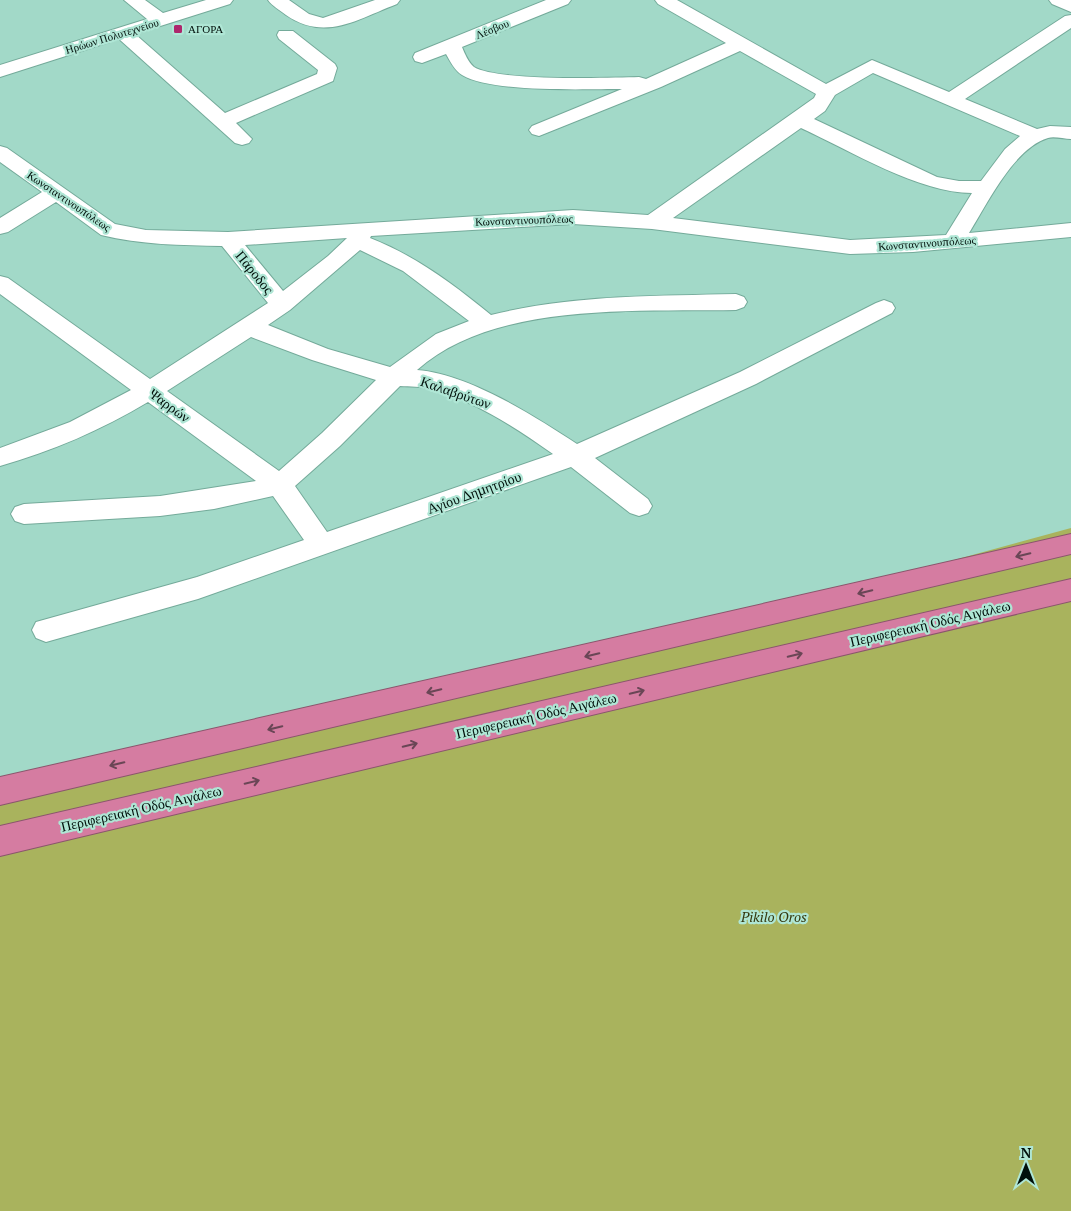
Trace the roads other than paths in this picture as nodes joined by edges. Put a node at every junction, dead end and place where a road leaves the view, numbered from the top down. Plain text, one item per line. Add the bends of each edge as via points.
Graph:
1 (133, 0) edge
2 (224, 0) edge
3 (277, 0) edge
4 (390, 0) edge
5 (562, 0) edge
6 (664, 0) edge
7 (1067, 6) edge
8 (162, 21) junction
9 (124, 33) junction
10 (286, 35) dead end
11 (741, 43) junction
12 (452, 46) junction
13 (422, 58) dead end
14 (0, 71) edge
15 (654, 83) junction
16 (826, 92) junction
17 (950, 100) junction
18 (799, 120) junction
19 (222, 122) junction
20 (539, 130) dead end
21 (1071, 133) edge
22 (1037, 136) junction
23 (242, 139) dead end
24 (0, 152) edge
25 (987, 187) junction
26 (56, 193) junction
27 (652, 222) junction
28 (0, 227) edge
29 (1071, 230) edge
30 (362, 235) junction
31 (228, 239) junction
32 (953, 241) junction
33 (0, 283) edge
34 (736, 302) dead end
35 (282, 305) junction
36 (884, 308) dead end
37 (486, 323) junction
38 (250, 327) junction
39 (396, 377) junction
40 (151, 390) junction
41 (577, 455) junction
42 (0, 457) edge
43 (279, 484) junction
44 (639, 506) dead end
45 (24, 514) dead end
46 (1071, 544) edge
47 (322, 545) junction
48 (1071, 590) edge
49 (46, 630) dead end
50 (0, 791) edge
51 (0, 841) edge

1 - 8 street
2 - 8 street, Ηρώων Πολυτεχνείου
3 - 4 street via 310,22 321,25
5 - 12 street, Λέσβου
6 - 11 street
7 - 17 street
8 - 9 street, Ηρώων Πολυτεχνείου
9 - 14 street, Ηρώων Πολυτεχνείου
9 - 19 street
10 - 19 street via 328,68 326,77
11 - 15 street
11 - 16 street
12 - 13 street, Λέσβου
12 - 15 street via 458,62 469,72 488,78 604,84
15 - 20 street
16 - 17 street via 872,66
16 - 18 street via 818,107
17 - 22 street
18 - 25 street via 932,182 959,187
18 - 27 street
19 - 23 street
21 - 22 street via 1047,132
22 - 25 street via 1016,150
24 - 26 street, Κωνσταντινουπόλεως
25 - 32 street
26 - 28 street
26 - 31 street, Κωνσταντινουπόλεως via 109,230 146,237
27 - 30 street, Κωνσταντινουπόλεως via 573,217
27 - 32 street, Κωνσταντινουπόλεως via 850,246
29 - 32 street, Κωνσταντινουπόλεως
30 - 31 street, Κωνσταντινουπόλεως
30 - 35 street via 343,256
30 - 37 street via 409,263
31 - 35 street, Πάροδος
33 - 40 street, Ψαρρών
34 - 37 street via 579,307
35 - 38 street
36 - 41 street, Αγίου Δημητρίου via 748,378
37 - 39 street via 436,346 413,360
38 - 39 street, Καλαβρύτων via 296,348
38 - 40 street
39 - 41 street, Καλαβρύτων via 436,382 489,401
39 - 43 street
40 - 42 street via 93,421 25,451
40 - 43 street, Ψαρρών
41 - 44 street, Καλαβρύτων
41 - 47 street, Αγίου Δημητρίου
43 - 45 street via 216,499 126,509
43 - 47 street, Ψαρρών
46 -> 50 highway
47 - 49 street, Αγίου Δημητρίου via 198,588
51 -> 48 highway, Περιφερειακή Οδός Αιγάλεω

